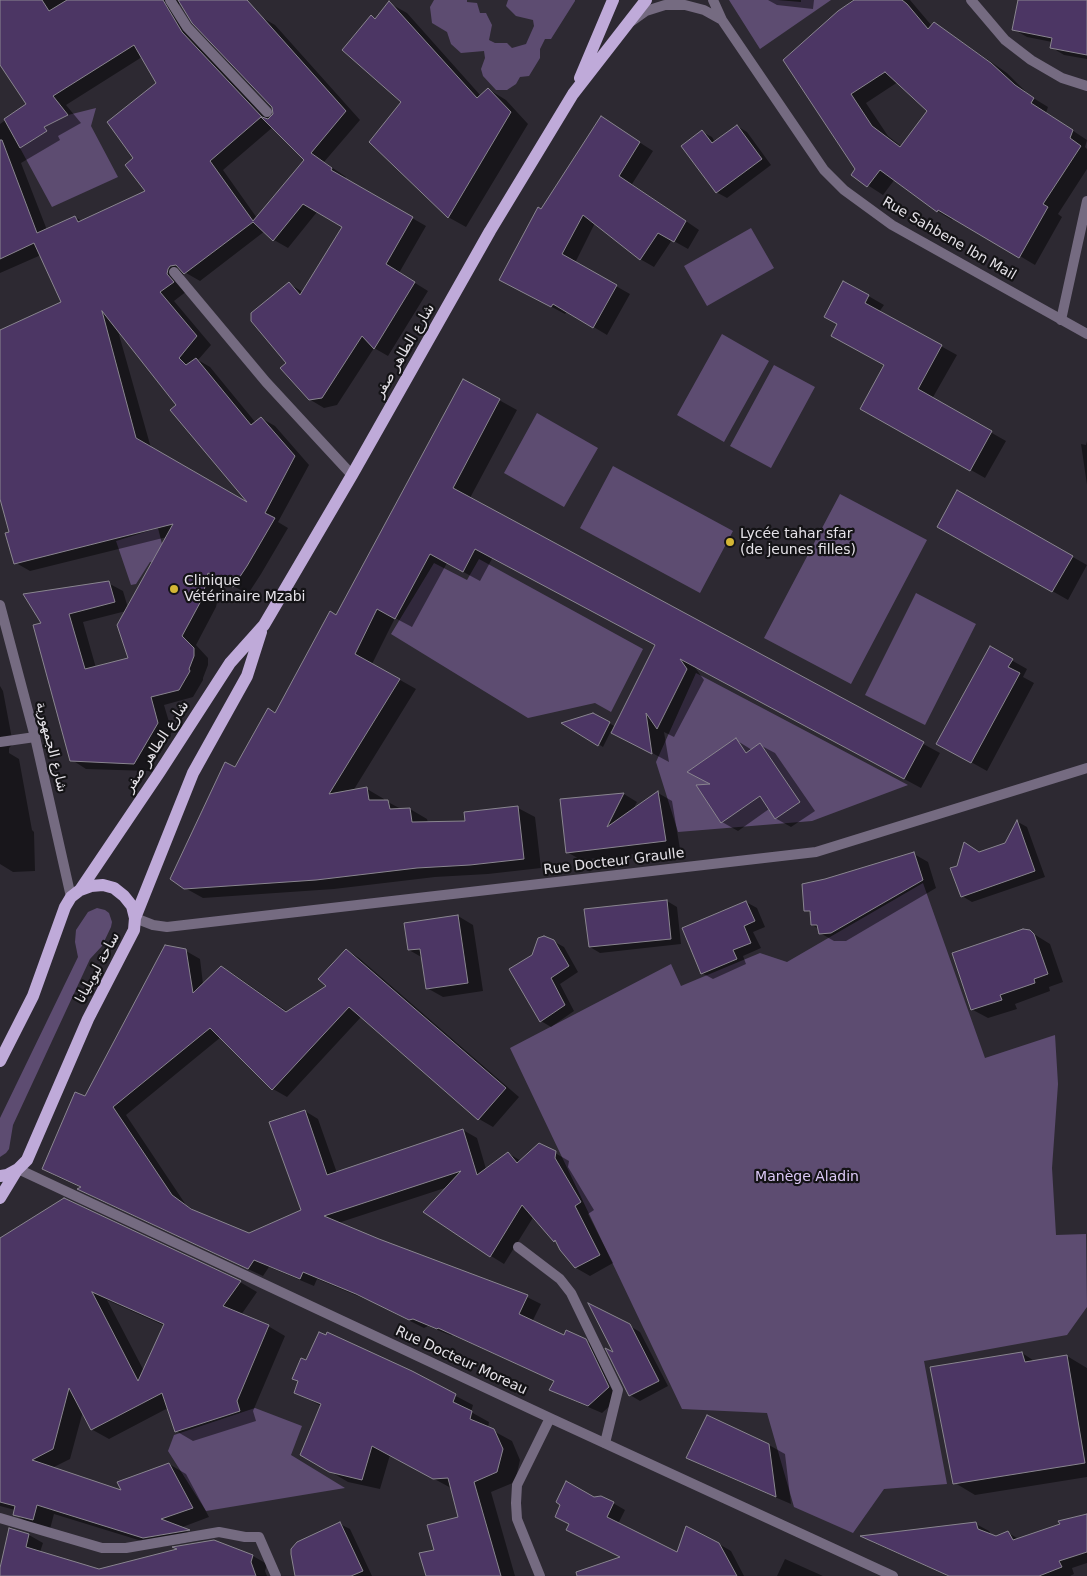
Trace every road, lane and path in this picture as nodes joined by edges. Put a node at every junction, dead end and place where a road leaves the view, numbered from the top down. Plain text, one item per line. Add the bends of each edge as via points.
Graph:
1 (170, 0) edge
2 (613, 0) edge
3 (646, 0) edge
4 (713, 0) edge
5 (971, 0) edge
6 (722, 20) junction
7 (630, 22) junction
8 (1087, 86) edge
9 (573, 94) junction
10 (267, 112) dead end
11 (1087, 201) edge
12 (174, 272) dead end
13 (1060, 320) junction
14 (1087, 334) edge
15 (352, 475) junction
16 (0, 605) edge
17 (264, 625) junction
18 (35, 737) junction
19 (0, 742) edge
20 (1087, 768) edge
21 (76, 894) junction
22 (135, 918) junction
23 (10, 1043) junction
24 (0, 1054) edge
25 (0, 1061) edge
26 (18, 1169) junction
27 (0, 1176) edge
28 (0, 1198) edge
29 (518, 1247) dead end
30 (550, 1418) junction
31 (605, 1443) junction
32 (0, 1518) edge
33 (276, 1576) edge
34 (540, 1576) edge
35 (893, 1576) edge

1 - 10 street via 188,27
2 - 9 main road, شارع الطاهر صفر
3 - 7 main road, شارع الطاهر صفر
4 - 6 street, Rue Sahbene Ibn Mail
5 - 8 street via 1005,40 1031,60 1062,78
6 - 7 street via 704,10 685,5 665,6
6 - 13 street, Rue Sahbene Ibn Mail via 824,170 844,190 892,226
7 - 9 main road, شارع الطاهر صفر
9 - 15 main road, شارع الطاهر صفر via 490,231
11 - 13 street
12 - 15 street via 266,382
13 - 14 street, Rue Sahbene Ibn Mail
15 - 17 main road, شارع الطاهر صفر
16 - 18 street, شارع الجمهورية
17 - 21 main road, شارع الطاهر صفر via 230,664
17 - 22 main road, شارع الطاهر صفر via 246,676 193,773
18 - 19 street
18 - 21 street, شارع الجمهورية
20 - 22 street, Rue Docteur Graulle via 816,852 167,927 153,926
21 - 22 main road via 91,886 114,888 132,906
21 - 23 main road via 65,907 33,996
22 - 26 main road, ساحة ليوبليانا via 134,930 88,1018 26,1160
23 - 24 street
23 - 25 main road
26 - 27 main road
26 - 28 main road, ساحة ليوبليانا
26 - 30 street, Rue Docteur Moreau
29 - 31 street via 560,1279 571,1293 618,1390
30 - 31 street, Rue Docteur Moreau
30 - 34 street via 517,1485 518,1519
31 - 35 street, Rue Docteur Moreau
32 - 33 street via 102,1548 126,1548 219,1532 259,1538

